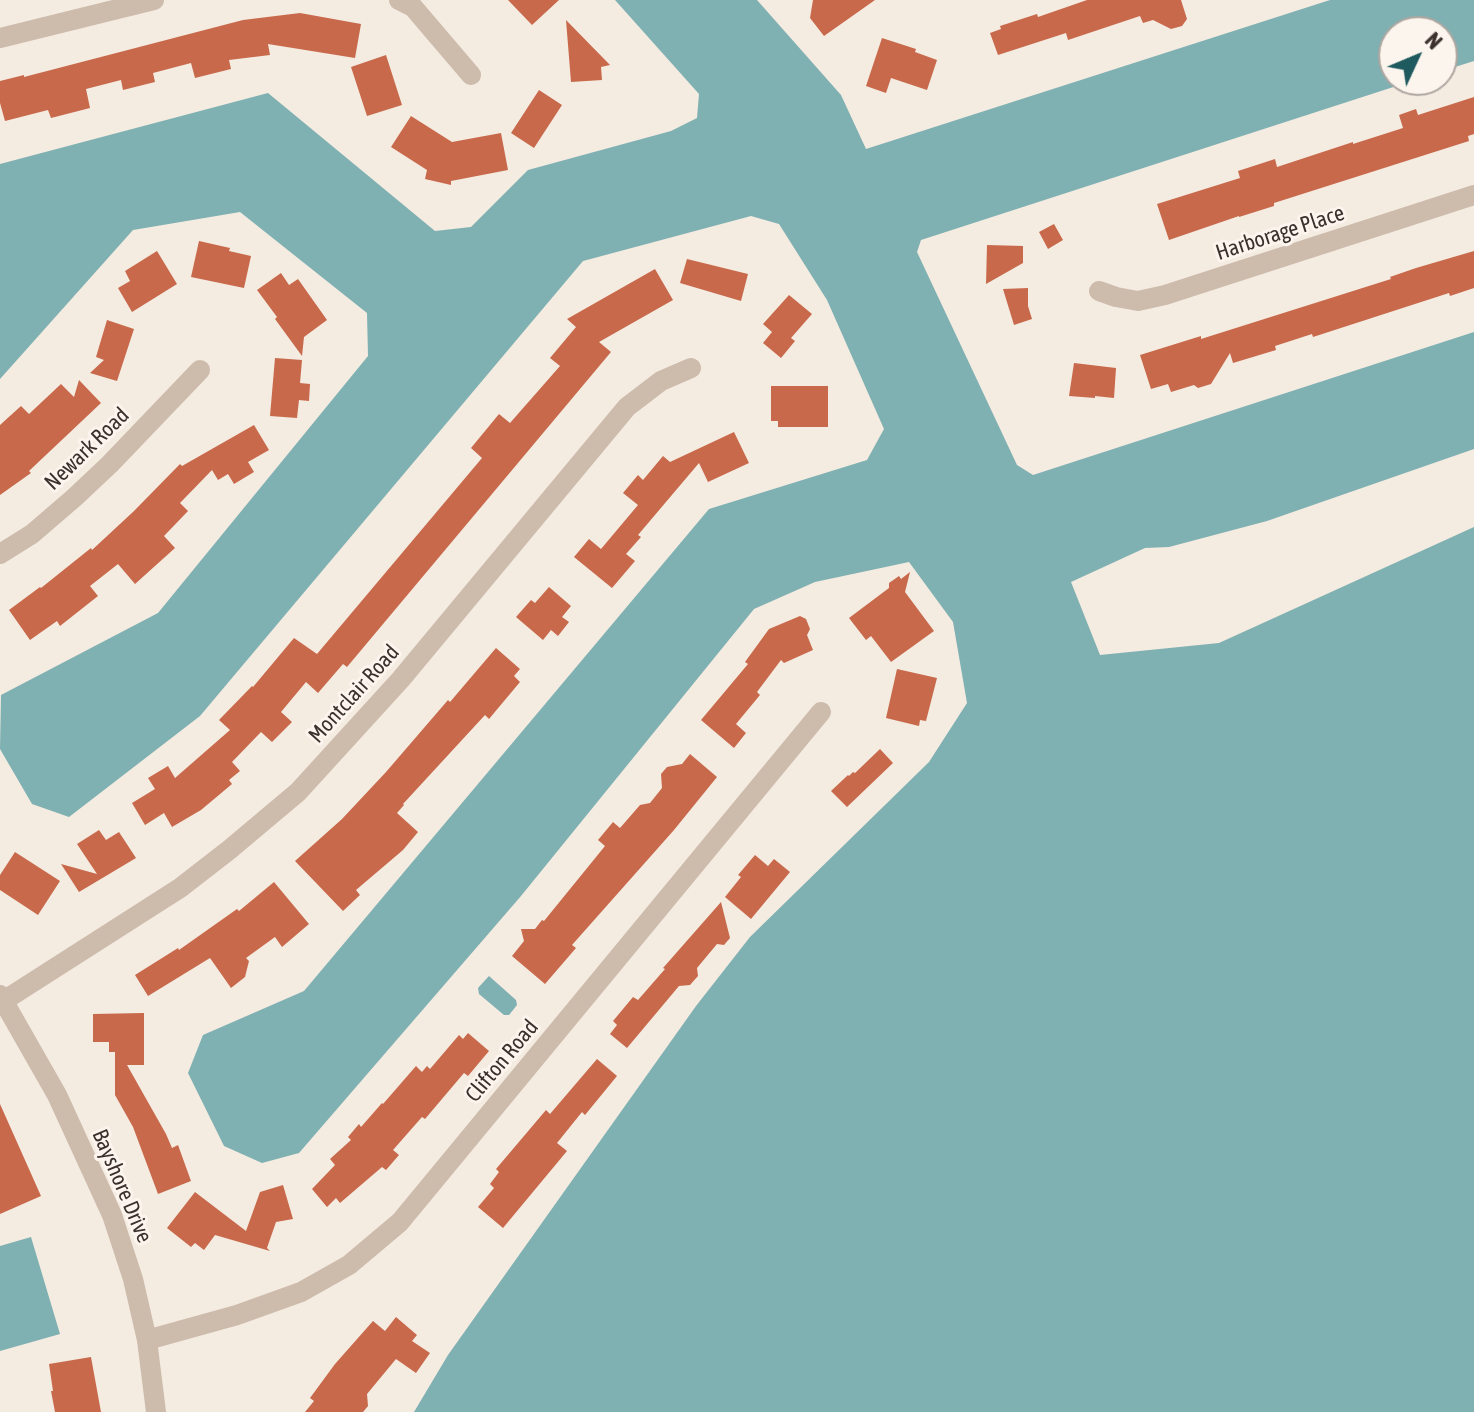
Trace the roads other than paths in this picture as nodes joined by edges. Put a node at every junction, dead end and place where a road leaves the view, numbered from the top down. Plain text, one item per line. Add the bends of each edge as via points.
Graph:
1 (154, 0) edge
2 (399, 0) edge
3 (0, 38) edge
4 (471, 75) dead end
5 (1474, 195) edge
6 (1099, 291) dead end
7 (691, 368) dead end
8 (200, 370) dead end
9 (0, 554) edge
10 (821, 712) dead end
11 (1, 999) edge
12 (147, 1340) junction
13 (156, 1412) edge

1 - 3 street
2 - 4 street via 413,7
5 - 6 street, Harborage Place via 1165,295 1138,301
7 - 11 street, Montclair Road via 661,381 627,407 401,679 298,792 180,888
8 - 9 street, Newark Road via 75,497
10 - 12 street, Clifton Road via 400,1222 349,1265 301,1292
11 - 12 street, Bayshore Drive via 57,1095 112,1215
12 - 13 street, Bayshore Drive

